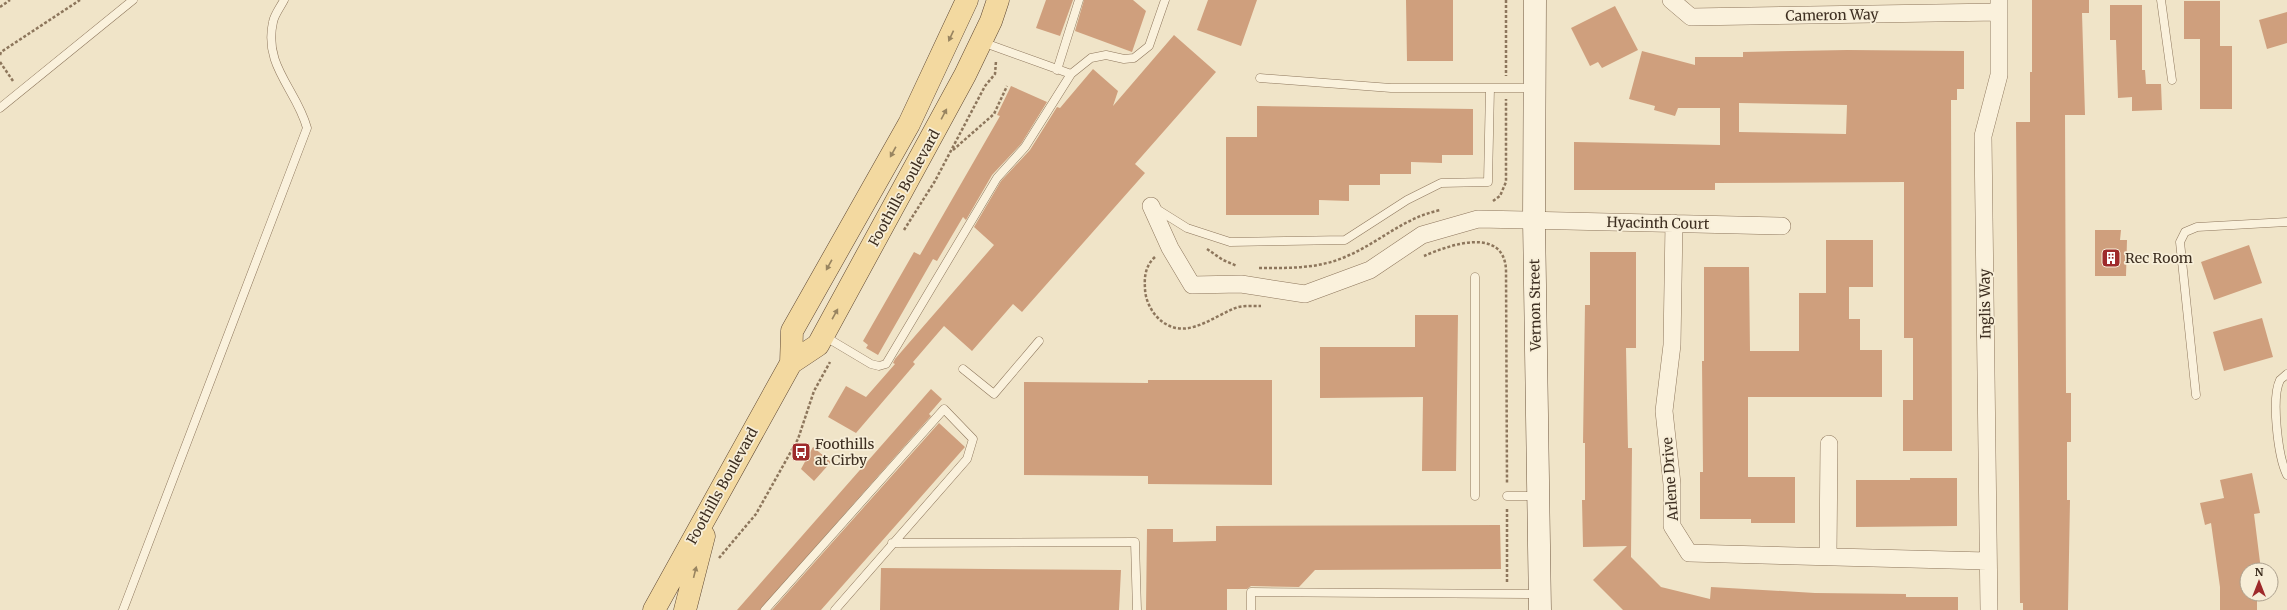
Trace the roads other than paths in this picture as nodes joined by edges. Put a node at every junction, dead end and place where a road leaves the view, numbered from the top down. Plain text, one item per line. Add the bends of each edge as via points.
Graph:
1 (133, 0) edge
2 (284, 0) edge
3 (967, 0) edge
4 (998, 0) edge
5 (1079, 0) edge
6 (1165, 0) edge
7 (1535, 0) edge
8 (1671, 0) edge
9 (2161, 0) edge
10 (1999, 6) edge
11 (982, 42) junction
12 (1057, 70) junction
13 (1071, 74) junction
14 (1260, 78) dead end
15 (2172, 80) dead end
16 (1490, 88) junction
17 (1534, 88) junction
18 (0, 108) edge
19 (1151, 206) joint
20 (1534, 220) junction
21 (2287, 222) edge
22 (1674, 223) junction
23 (1782, 226) dead end
24 (1475, 277) dead end
25 (823, 336) junction
26 (1039, 341) dead end
27 (791, 363) junction
28 (963, 369) dead end
29 (2287, 374) edge
30 (2196, 395) dead end
31 (1829, 444) dead end
32 (2287, 475) edge
33 (1475, 496) dead end
34 (1507, 496) road end
35 (1538, 496) junction
36 (711, 506) junction
37 (892, 543) junction
38 (1828, 556) junction
39 (1987, 561) junction
40 (1539, 602) edge
41 (123, 610) edge
42 (654, 610) edge
43 (685, 610) edge
44 (765, 610) edge
45 (835, 610) edge
46 (1136, 610) edge
47 (1251, 610) edge
48 (1989, 610) edge

1 - 18 lane
2 - 41 lane via 273,21 272,49 278,72 307,128
3 -> 27 main road, Foothills Boulevard via 908,124 792,331
4 - 11 main road, Foothills Boulevard
5 - 12 lane
6 - 13 lane via 1149,46 1134,58 1124,59 1106,55 1091,58
7 - 17 main road, Vernon Street
8 - 10 street, Cameron Way via 1691,17
9 - 15 lane
10 - 39 street, Inglis Way via 1999,75 1983,136
11 - 12 lane
25 -> 11 main road, Foothills Boulevard
12 - 13 lane
13 - 25 lane via 1025,147 997,178 886,364 871,364
14 - 16 lane via 1391,88
16 - 17 lane
16 - 19 lane via 1488,182 1441,183 1407,200 1345,240 1230,242 1187,228
17 - 20 main road, Vernon Street
19 - 20 street, Hyacinth Court via 1170,248 1192,285 1241,284 1305,294 1370,270 1422,235 1478,219
20 - 22 street, Hyacinth Court
20 - 35 main road, Vernon Street
21 - 30 lane via 2197,227 2186,232 2180,242
22 - 23 street, Hyacinth Court
22 - 38 street, Arlene Drive via 1672,344 1664,411 1672,484 1672,526 1689,553
24 - 33 lane
25 - 27 main road, Foothills Boulevard via 818,345
26 - 28 lane via 994,394
27 - 36 main road, Foothills Boulevard
29 - 32 lane via 2281,379 2277,393 2278,432
31 - 38 street
34 - 35 lane
35 - 40 main road, Vernon Street
36 - 42 main road, Foothills Boulevard
43 -> 36 main road
37 - 44 lane via 967,459 973,439 944,409
37 - 45 lane
37 - 46 lane via 1135,542
38 - 39 street, Arlene Drive
39 - 48 street, Inglis Way
40 - 47 lane via 1507,594 1251,592

